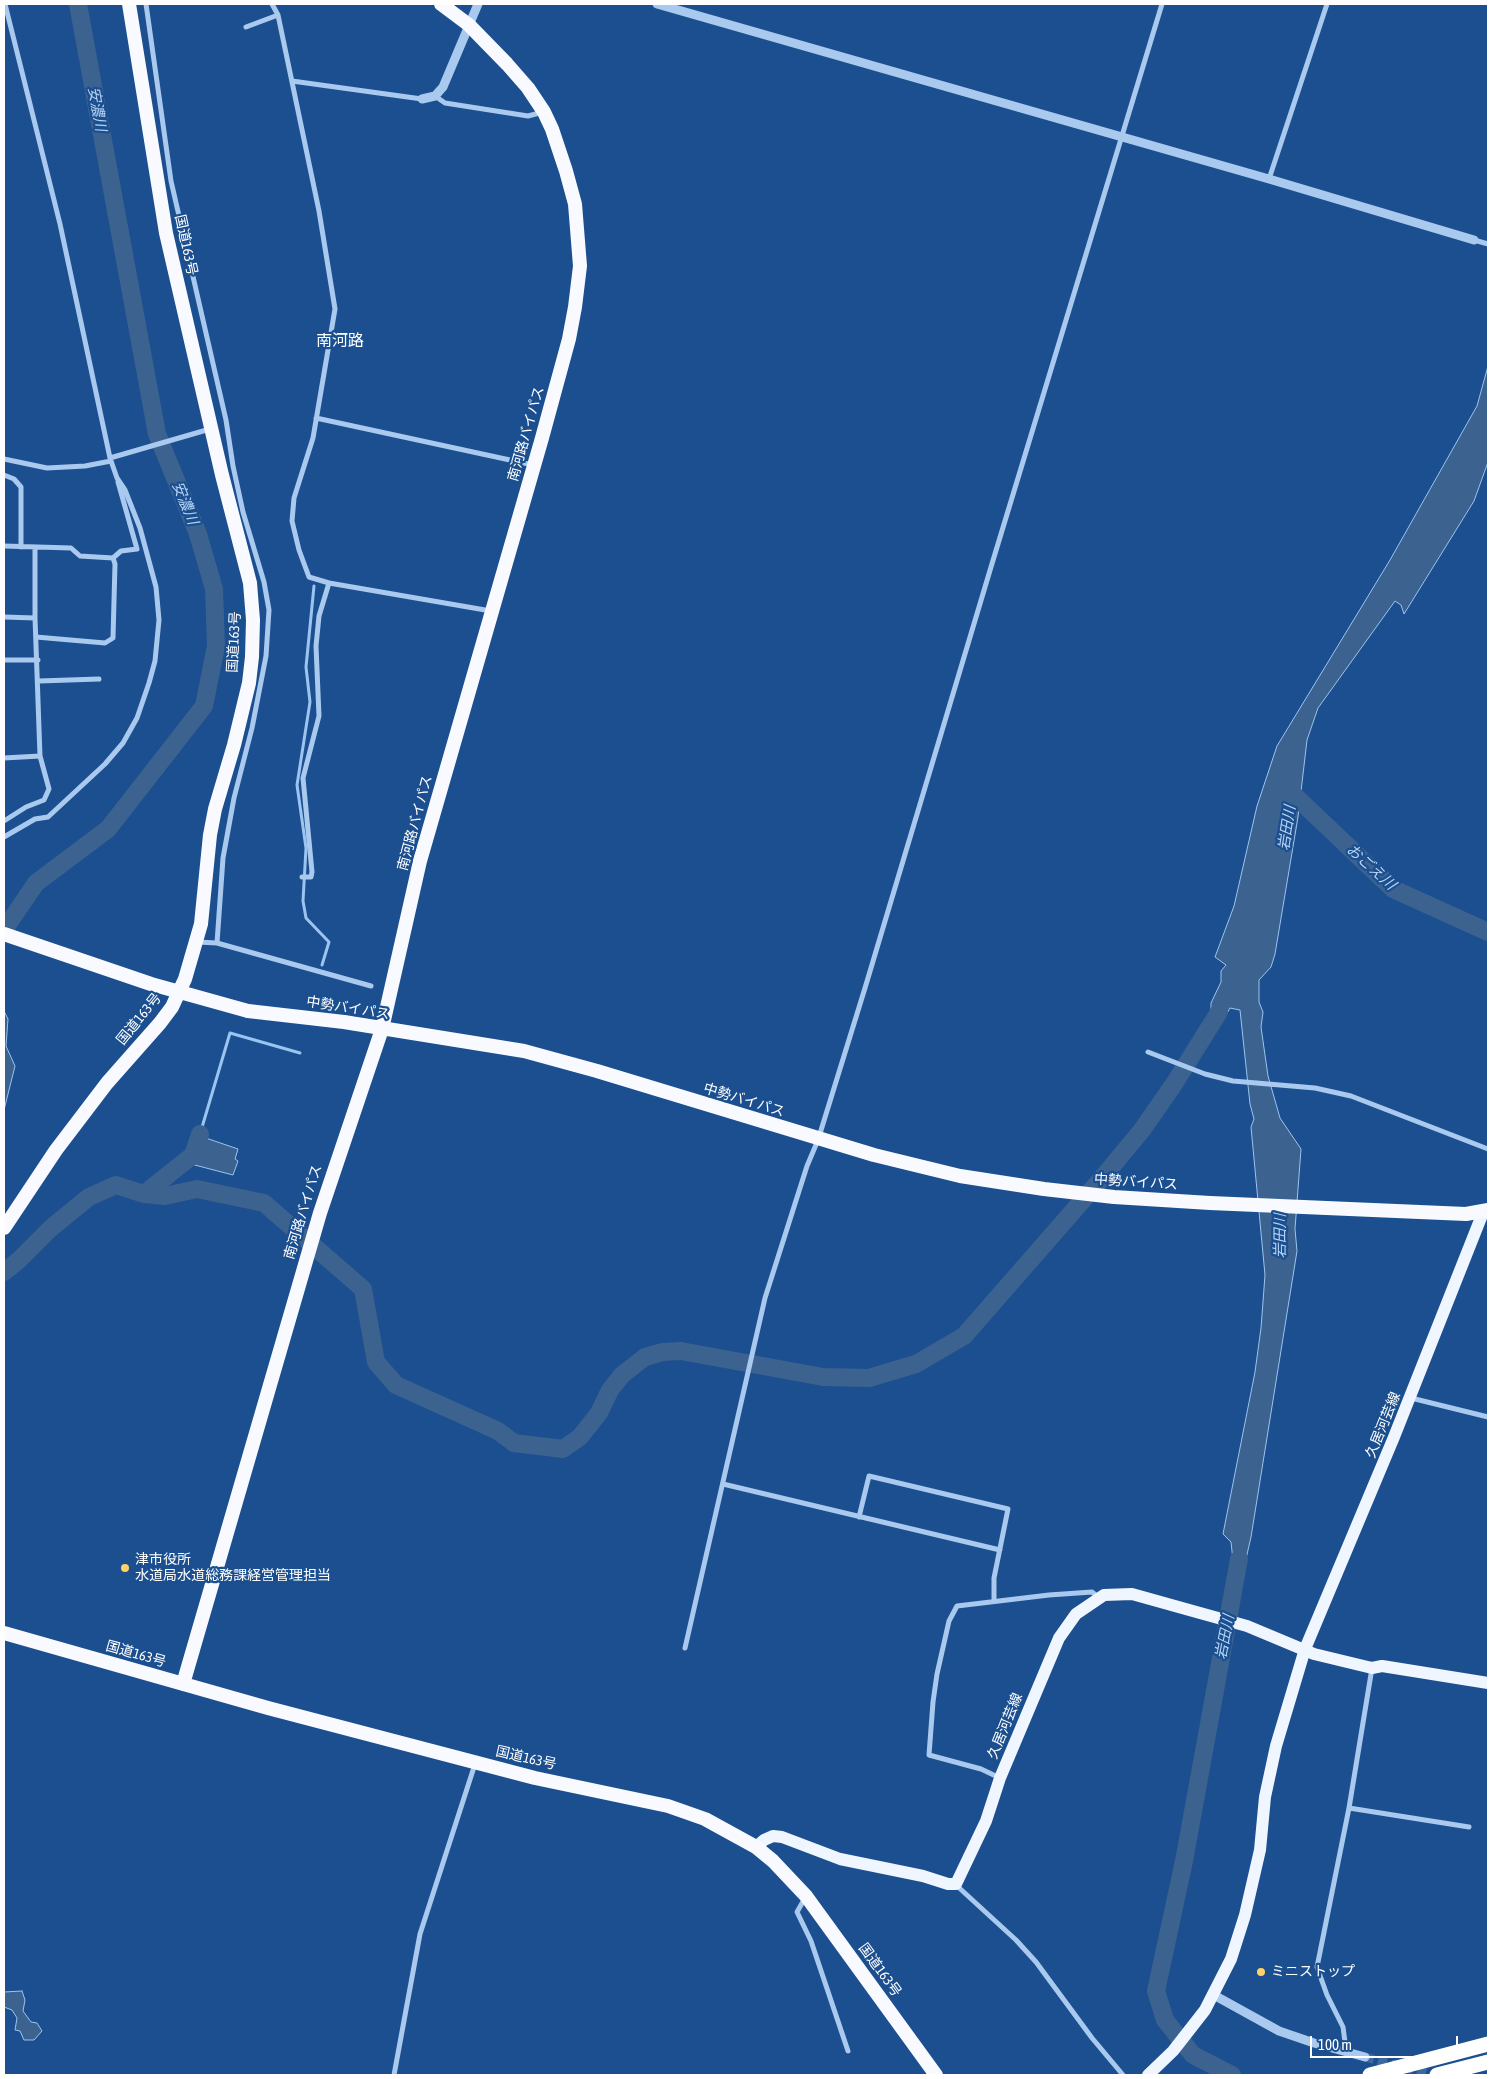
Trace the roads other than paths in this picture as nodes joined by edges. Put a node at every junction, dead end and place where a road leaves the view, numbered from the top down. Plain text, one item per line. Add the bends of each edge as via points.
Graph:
1 (5, 4) edge
2 (129, 4) edge
3 (146, 4) edge
4 (272, 4) edge
5 (440, 4) edge
6 (478, 4) edge
7 (657, 4) edge
8 (1162, 4) edge
9 (1327, 4) edge
10 (278, 15) junction
11 (469, 25) junction
12 (246, 27) dead end
13 (292, 81) junction
14 (435, 96) junction
15 (422, 99) joint
16 (544, 112) junction
17 (1122, 137) junction
18 (1269, 178) junction
19 (1476, 240) joint
20 (1488, 244) edge
21 (316, 418) junction
22 (206, 430) junction
23 (111, 458) junction
24 (4, 459) edge
25 (534, 465) junction
26 (4, 475) edge
27 (117, 478) junction
28 (4, 546) edge
29 (21, 547) junction
30 (35, 547) junction
31 (113, 558) junction
32 (329, 583) junction
33 (491, 611) junction
34 (4, 617) edge
35 (35, 618) junction
36 (36, 637) junction
37 (4, 660) edge
38 (38, 660) junction
39 (98, 679) dead end
40 (39, 680) junction
41 (40, 756) junction
42 (4, 758) edge
43 (4, 821) edge
44 (4, 837) edge
45 (302, 877) dead end
46 (4, 934) edge
47 (196, 942) junction
48 (217, 943) junction
49 (371, 986) dead end
50 (382, 1029) junction
51 (1148, 1052) dead end
52 (818, 1140) junction
53 (1488, 1149) edge
54 (1486, 1210) edge
55 (4, 1228) edge
56 (1410, 1398) junction
57 (1488, 1417) edge
58 (722, 1484) junction
59 (859, 1517) junction
60 (1000, 1550) junction
61 (1098, 1597) junction
62 (994, 1601) junction
63 (4, 1633) edge
64 (685, 1648) dead end
65 (1305, 1649) junction
66 (1372, 1668) junction
67 (1488, 1683) edge
68 (183, 1684) junction
69 (475, 1762) junction
70 (1000, 1778) junction
71 (1349, 1808) junction
72 (1469, 1827) dead end
73 (756, 1847) junction
74 (956, 1884) junction
75 (806, 1896) junction
76 (1212, 1994) junction
77 (1488, 2044) edge
78 (848, 2051) dead end
79 (1342, 2051) junction
80 (1365, 2057) tunnel mouth
81 (1488, 2062) edge
82 (394, 2075) edge
83 (936, 2075) edge
84 (1123, 2075) edge
85 (1148, 2075) edge
86 (1370, 2075) edge
87 (1437, 2075) edge

1 - 23 street via 60,224
2 - 22 highway, 国道163号 via 156,182
3 - 48 street via 171,181 226,420 242,512 264,582 269,610 266,656 223,858
4 - 10 street
5 - 11 highway, 南河路バイパス
6 - 11 street
7 - 17 street
8 - 17 street
9 - 18 street
10 - 12 street
10 - 13 street
11 - 14 street via 443,87
11 - 16 highway, 南河路バイパス via 518,76
13 - 15 street
13 - 21 street via 335,309
14 - 15 street
14 - 16 street via 445,102 528,116
16 - 25 highway, 南河路バイパス via 575,204 580,266 570,339
17 - 18 street
17 - 52 street
18 - 19 street
19 - 20 street
21 - 25 street
21 - 32 street via 313,438 295,491 292,521 295,540 309,577
22 - 23 street
22 - 47 highway, 国道163号 via 250,583 254,637 249,683 210,835 204,905
23 - 24 street via 85,466 47,468
23 - 27 street
25 - 33 highway, 南河路バイパス
26 - 29 street via 21,487
27 - 31 street via 137,550 120,551
27 - 44 street via 140,528 156,588 158,634 155,661 146,692 128,736 105,764 48,818 35,819
28 - 29 street
29 - 30 street
30 - 31 street via 71,548 80,556
30 - 35 street
31 - 36 street via 113,638 106,643
32 - 33 street
32 - 45 street via 317,630 315,660 319,716 303,778 311,877
33 - 50 highway, 南河路バイパス via 420,861
34 - 35 street
35 - 36 street
36 - 38 street
37 - 38 street
38 - 40 street
39 - 40 street
40 - 41 street
41 - 42 street
41 - 43 street via 49,789 46,797
46 - 50 highway, 中勢バイパス, bridge via 151,984 248,1011
47 - 48 street
47 - 55 highway, 国道163号 via 186,978 160,1024 107,1084 56,1150
48 - 49 street
50 - 52 highway, 中勢バイパス via 524,1051
50 - 68 highway, 南河路バイパス via 336,1158
51 - 53 street via 1205,1074 1238,1082 1315,1088 1351,1096
52 - 54 highway, 中勢バイパス via 960,1176 1114,1197 1466,1214
52 - 58 street via 765,1298
54 - 56 main road, 久居河芸線
56 - 57 street
56 - 65 main road, 久居河芸線
58 - 59 street
58 - 64 street
59 - 60 street
59 - 60 street via 869,1476 878,1478 1008,1509
60 - 62 street via 994,1578
61 - 62 street via 1092,1592
61 - 65 main road via 1132,1594 1247,1626
61 - 70 main road, 久居河芸線 via 1076,1614 1059,1638
62 - 70 street via 957,1606 949,1621 933,1702 930,1755
63 - 68 highway, 国道163号
65 - 66 main road
65 - 76 main road, 久居河芸線 via 1276,1746 1265,1797 1260,1850 1245,1915 1231,1960
66 - 67 main road via 1382,1666
66 - 71 street
68 - 69 highway, 国道163号
69 - 73 highway, 国道163号 via 690,1813
69 - 82 street via 420,1934
70 - 74 main road, 久居河芸線 via 986,1821
71 - 72 street
71 - 79 street via 1317,1967 1343,2027
73 - 74 main road via 772,1836 782,1837 840,1859
73 - 75 highway, 国道163号
74 - 84 street via 1016,1940
75 - 78 street via 797,1912 811,1941
75 - 83 highway, 国道163号
76 - 79 street via 1279,2031
76 - 85 main road, 久居河芸線 via 1205,2010 1173,2051
77 - 86 highway
79 - 80 street
81 - 87 highway

